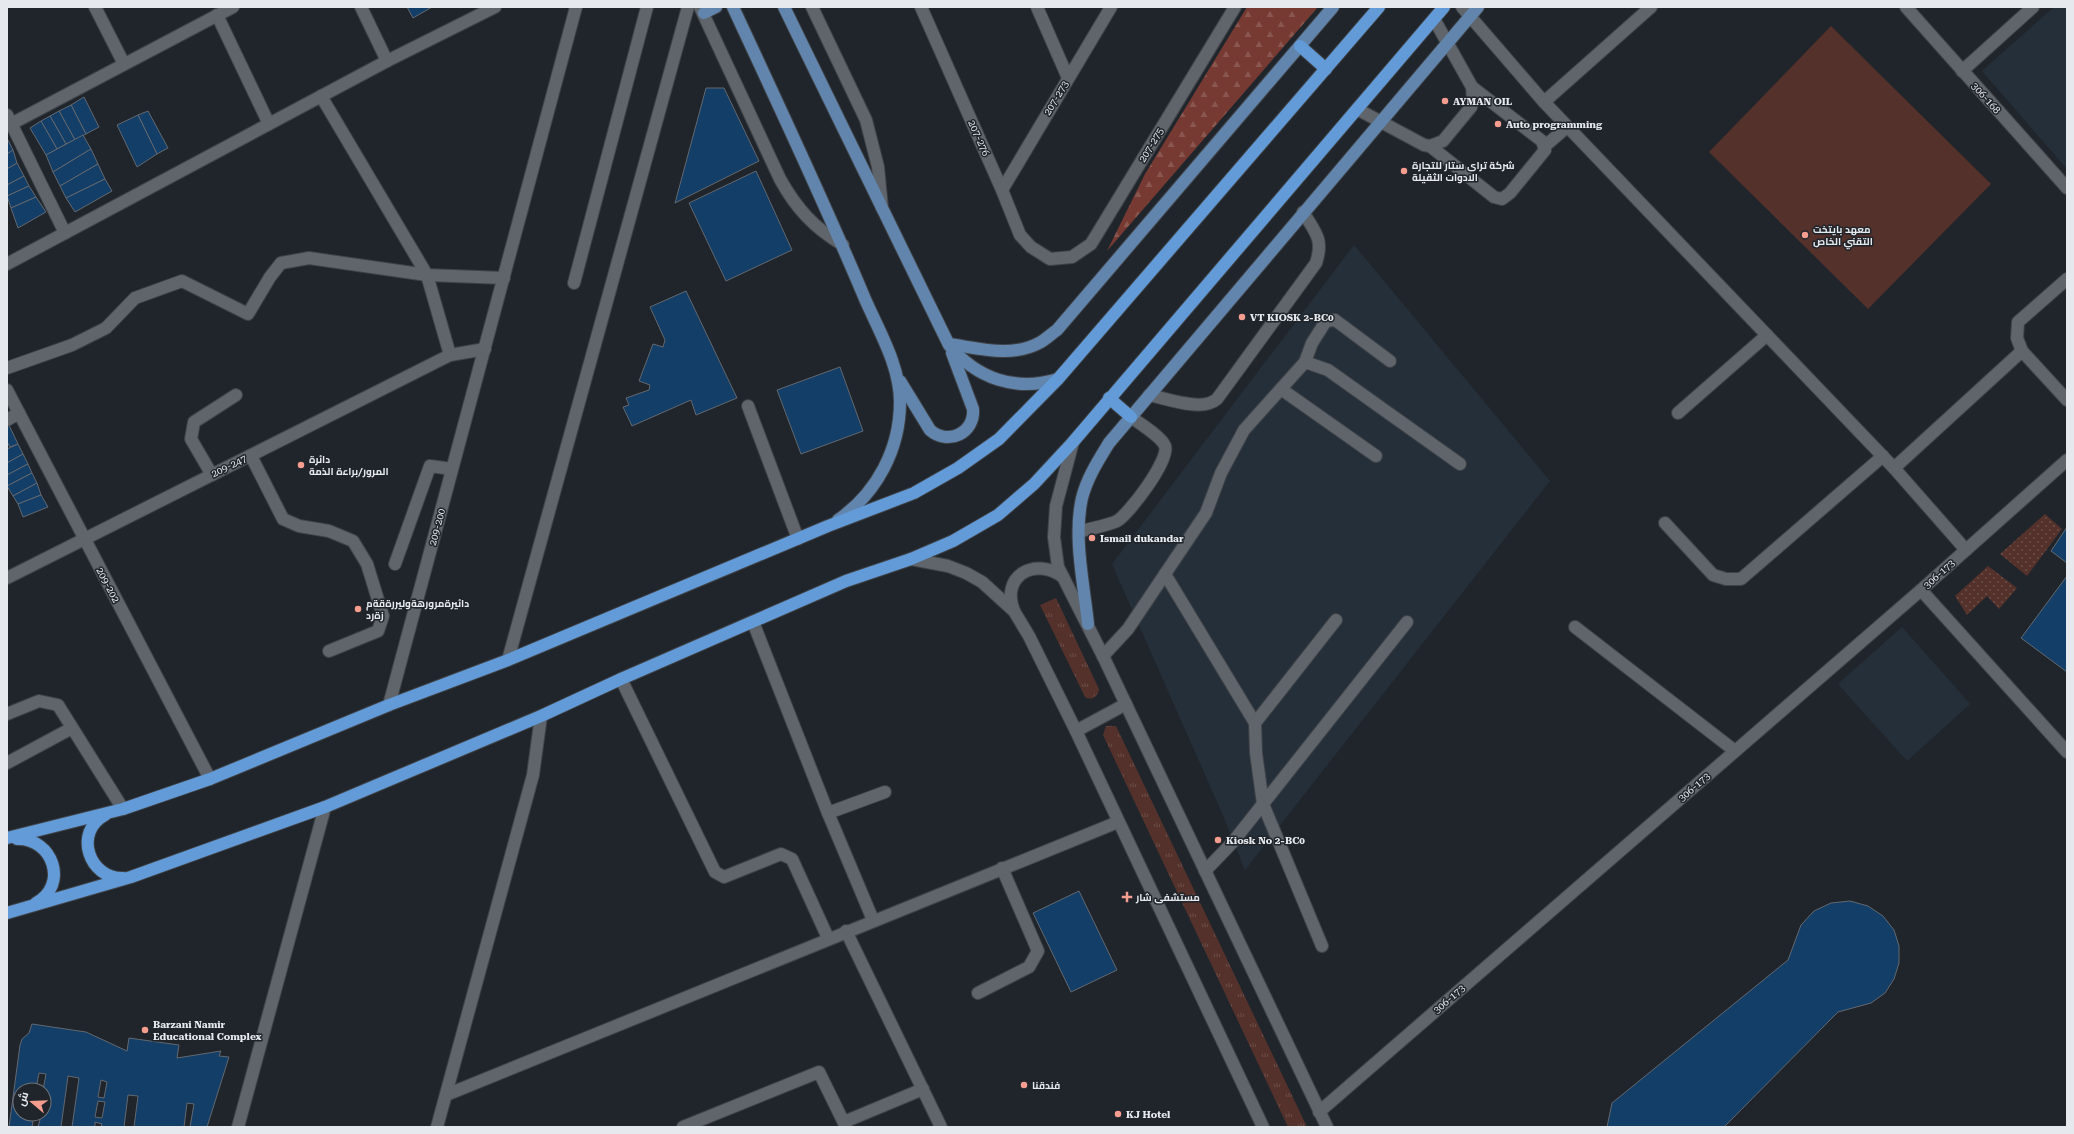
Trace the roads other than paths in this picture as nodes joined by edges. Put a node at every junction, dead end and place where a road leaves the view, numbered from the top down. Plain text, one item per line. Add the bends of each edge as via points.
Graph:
1 (95, 7) edge
2 (233, 7) edge
3 (361, 7) edge
4 (495, 7) edge
5 (576, 7) edge
6 (647, 7) edge
7 (688, 7) edge
8 (716, 7) edge
9 (733, 7) edge
10 (784, 7) edge
11 (812, 7) edge
12 (920, 7) edge
13 (1036, 7) edge
14 (1111, 7) edge
15 (1333, 7) edge
16 (1379, 7) edge
17 (1444, 7) edge
18 (1462, 7) edge
19 (1478, 7) edge
20 (1651, 7) edge
21 (1906, 7) edge
22 (2033, 7) edge
23 (1231, 8) edge
24 (702, 10) edge
25 (217, 15) junction
26 (1470, 17) junction
27 (1434, 19) junction
28 (1448, 43) junction
29 (1300, 46) junction
30 (387, 61) junction
31 (124, 64) junction
32 (1326, 69) junction
33 (1962, 71) junction
34 (1068, 78) junction
35 (1472, 87) junction
36 (321, 96) junction
37 (1544, 102) junction
38 (1357, 109) junction
39 (9, 120) edge
40 (1380, 121) junction
41 (269, 124) junction
42 (1567, 127) junction
43 (1430, 146) junction
44 (1545, 146) junction
45 (2067, 188) edge
46 (1002, 190) junction
47 (1303, 212) junction
48 (883, 213) junction
49 (65, 233) junction
50 (843, 245) junction
51 (1050, 259) joint
52 (7, 264) edge
53 (427, 275) junction
54 (504, 278) junction
55 (2067, 279) edge
56 (574, 283) dead end
57 (1767, 335) junction
58 (949, 344) junction
59 (485, 349) junction
60 (2022, 351) junction
61 (450, 355) junction
62 (1390, 360) dead end
63 (1306, 362) junction
64 (7, 368) edge
65 (897, 376) junction
66 (1058, 380) junction
67 (1281, 389) junction
68 (7, 390) edge
69 (236, 395) dead end
70 (1150, 395) junction
71 (1109, 398) junction
72 (2067, 400) edge
73 (748, 406) dead end
74 (19, 413) junction
75 (1678, 413) dead end
76 (1131, 417) junction
77 (7, 420) edge
78 (1073, 442) junction
79 (250, 456) junction
80 (1376, 456) dead end
81 (1883, 456) junction
82 (2067, 460) edge
83 (1460, 464) dead end
84 (1894, 468) junction
85 (452, 469) junction
86 (212, 475) junction
87 (1665, 523) dead end
88 (828, 526) junction
89 (1078, 532) junction
90 (84, 539) junction
91 (798, 539) junction
92 (1966, 550) junction
93 (911, 560) junction
94 (394, 564) dead end
95 (1165, 574) junction
96 (1063, 577) junction
97 (7, 578) edge
98 (1921, 590) junction
99 (1014, 611) junction
100 (1336, 620) dead end
101 (753, 622) junction
102 (1407, 622) dead end
103 (1088, 624) junction
104 (1575, 627) dead end
105 (329, 651) dead end
106 (1104, 656) junction
107 (508, 660) junction
108 (621, 679) junction
109 (1126, 704) junction
110 (389, 705) junction
111 (7, 714) edge
112 (541, 716) junction
113 (1255, 723) junction
114 (72, 728) junction
115 (1076, 731) junction
116 (1735, 751) junction
117 (2067, 752) edge
118 (7, 763) edge
119 (210, 779) junction
120 (885, 792) dead end
121 (1263, 804) junction
122 (325, 807) junction
123 (117, 810) junction
124 (828, 813) junction
125 (1118, 822) junction
126 (7, 839) edge
127 (1002, 868) junction
128 (1205, 871) junction
129 (131, 877) junction
130 (25, 907) junction
131 (7, 912) edge
132 (873, 920) junction
133 (846, 931) junction
134 (828, 938) junction
135 (1322, 946) dead end
136 (978, 992) dead end
137 (923, 1088) junction
138 (446, 1095) junction
139 (1319, 1112) junction
140 (845, 1124) edge
141 (238, 1127) edge
142 (437, 1127) edge
143 (682, 1127) edge
144 (942, 1127) edge
145 (1263, 1127) edge
146 (1327, 1127) edge

1 - 31 street
2 - 25 street
3 - 30 street
4 - 30 street
5 - 54 street, 209-200
6 - 56 street
7 - 107 street
8 - 24 main road
9 - 50 main road
10 - 48 main road
11 - 48 street via 866,120 878,167
12 - 46 street, 207-276
13 - 34 street
14 - 34 street, 207-273
15 - 29 main road
16 - 32 highway
17 - 27 highway
18 - 26 street
19 - 26 main road
20 - 37 street
21 - 33 street, 306-168
22 - 33 street
23 - 51 street, 207-275 via 1092,244 1072,257
24 - 50 street via 791,200 817,228
25 - 31 street
25 - 41 street
26 - 28 main road
26 - 37 street
27 - 28 street
27 - 38 highway
28 - 35 street
28 - 40 main road
29 - 32 highway
29 - 58 main road via 1057,330 1039,343 1018,351 996,351
30 - 36 street
31 - 39 street
32 - 66 highway
33 - 45 street, 306-168
34 - 46 street, 207-273
35 - 43 street via 1471,107 1443,141
35 - 44 street via 1542,141
36 - 41 street
36 - 53 street
37 - 42 street
38 - 40 street
38 - 71 highway
39 - 49 street
40 - 43 street
40 - 47 main road
41 - 49 street
42 - 44 street
42 - 57 street
43 - 44 street via 1494,197 1502,199 1510,193 1545,150
46 - 51 street, 207-276 via 1020,235 1031,248
47 - 70 main road
47 - 70 street via 1320,239 1320,252 1316,263 1217,399 1202,406
48 - 58 main road
49 - 52 street
50 - 65 main road
53 - 54 street
53 - 61 street
53 - 64 street via 309,258 297,259 281,263 248,314 182,281 135,298 106,328 79,342
54 - 59 street, 209-200
55 - 60 street via 2018,322 2017,338
57 - 75 street
57 - 81 street
58 - 65 main road via 974,409 970,426 961,434 945,437 930,430
58 - 66 main road via 968,365 992,379 1025,385
59 - 61 street, 209-247
59 - 85 street, 209-200
60 - 72 street
60 - 84 street
61 - 79 street, 209-247
62 - 63 street via 1335,320 1326,321 1312,343
63 - 67 street
63 - 83 street via 1328,370
65 - 88 main road via 900,401 892,451 867,495 849,512
66 - 88 highway via 999,439 958,468 914,493
67 - 80 street
67 - 95 street via 1244,430 1221,473 1206,513
68 - 74 street, 209-202
69 - 86 street via 194,422 191,439
70 - 76 main road
71 - 76 highway
71 - 78 highway
73 - 91 street
74 - 77 street
74 - 90 street, 209-202
76 - 89 main road via 1108,443 1087,482 1082,498
76 - 89 street via 1159,438 1165,446 1165,457 1144,492 1117,521
78 - 93 highway via 1034,484 998,515 953,541
78 - 96 street via 1060,490 1055,522 1055,552
79 - 86 street, 209-247
79 - 105 street via 283,519 300,526 329,531 353,541 367,564 383,616 378,631
81 - 84 street
81 - 87 street via 1742,580 1713,575
82 - 92 street, 306-173
84 - 92 street
85 - 94 street via 430,466
85 - 110 street, 209-200
86 - 90 street, 209-247
88 - 91 highway
89 - 103 main road
90 - 97 street, 209-247
90 - 119 street, 209-202
91 - 107 highway
92 - 98 street, 306-173
93 - 99 street via 942,564 966,573 997,594
93 - 101 highway via 846,581
95 - 106 street via 1128,629
95 - 113 street
96 - 99 street via 1054,571 1041,568 1031,569 1022,574 1011,592
96 - 103 street
98 - 116 street, 306-173
98 - 117 street
99 - 115 street
100 - 113 street
101 - 108 highway
101 - 124 street
102 - 121 street
103 - 106 street
104 - 116 street
106 - 109 street
107 - 110 highway
108 - 112 highway
108 - 134 street via 715,872 724,877 781,854 792,859
109 - 115 street
109 - 128 street
110 - 119 highway
111 - 114 street via 39,701 58,705
112 - 122 highway
112 - 138 street via 533,775
113 - 121 street
114 - 118 street
114 - 123 street
115 - 125 street
116 - 139 street, 306-173
119 - 123 highway
120 - 124 street
121 - 128 street via 1232,843
121 - 135 street
122 - 129 highway
122 - 141 street
123 - 126 highway
123 - 129 highway via 102,817 94,825 89,835 88,851 92,862 103,874 114,878
124 - 132 street
125 - 127 street
125 - 145 street
126 - 130 highway via 35,842 44,848 52,863 54,874 49,890 38,902
127 - 132 street
127 - 136 street via 1038,951 1028,966
128 - 139 street
129 - 130 highway
130 - 131 highway
132 - 133 street
133 - 134 street
133 - 137 street
134 - 138 street
137 - 140 street
137 - 144 street
138 - 142 street
139 - 146 street
140 - 143 street via 818,1072

